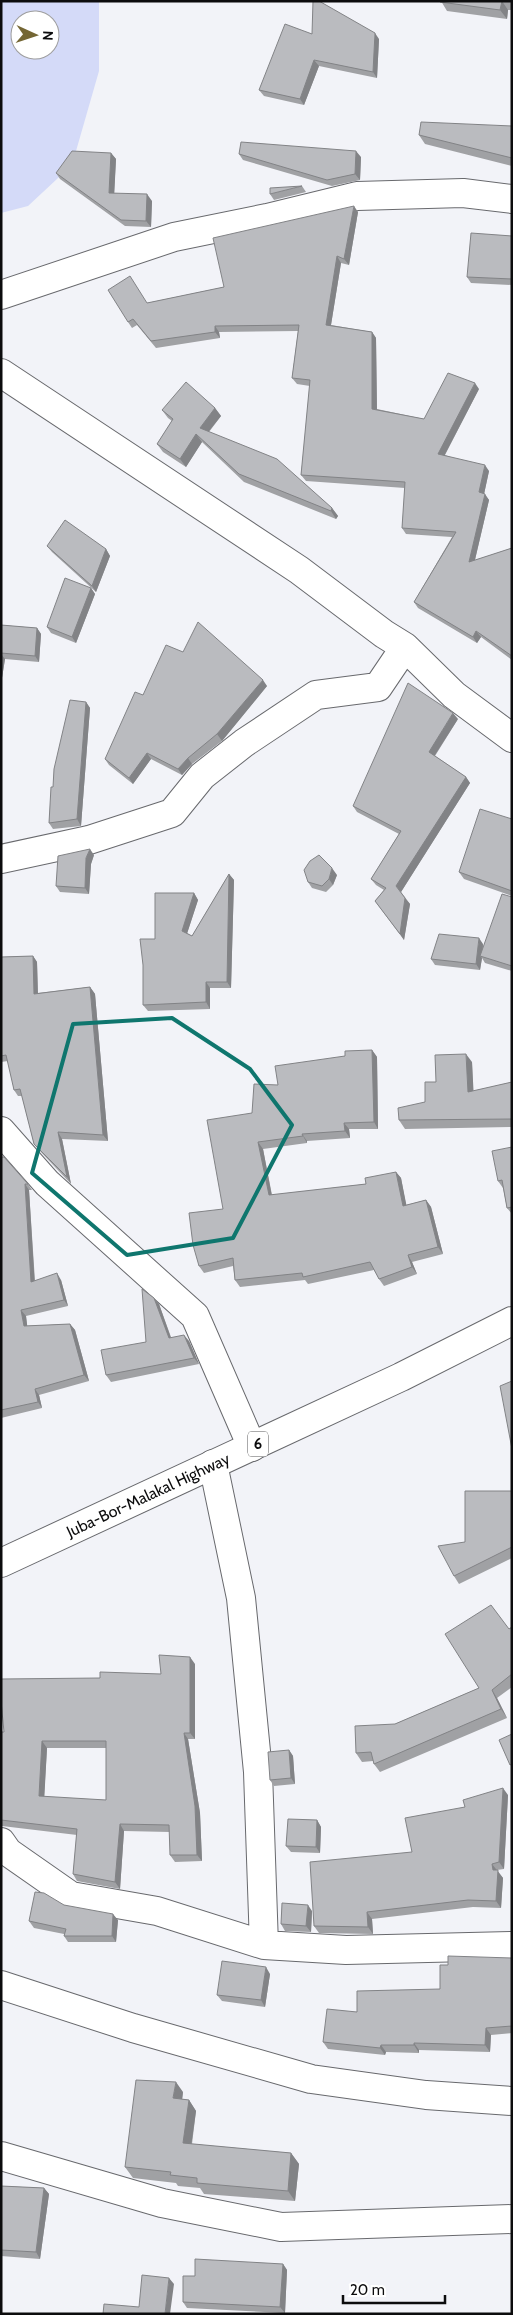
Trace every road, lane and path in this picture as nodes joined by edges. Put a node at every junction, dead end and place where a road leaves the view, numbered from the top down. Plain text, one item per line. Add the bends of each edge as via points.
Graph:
1 (512, 199) edge
2 (1, 295) edge
3 (1, 373) edge
4 (405, 647) junction
5 (512, 738) edge
6 (1, 859) edge
7 (1, 1131) edge
8 (512, 1321) edge
9 (252, 1447) junction
10 (214, 1464) junction
11 (1, 1563) edge
12 (1, 1842) edge
13 (264, 1945) junction
14 (512, 1946) edge
15 (1, 1985) edge
16 (512, 2101) edge
17 (1, 2156) edge
18 (512, 2219) edge

1 - 2 street via 463,193 357,196 174,237
3 - 4 street via 300,570
4 - 5 street via 454,695
4 - 6 street via 378,687 316,694 202,776 172,813 89,840
7 - 9 street via 47,1183 195,1316
8 - 9 street, Juba-Bor-Malakal Highway / 6
9 - 10 street, Juba-Bor-Malakal Highway / 6
10 - 11 street, Juba-Bor-Malakal Highway / 6
10 - 13 street via 241,1598 258,1772
12 - 13 street via 8,1852 71,1896 157,1911
13 - 14 street via 346,1950
15 - 16 street via 133,2028 311,2079 426,2095
17 - 18 street via 162,2203 281,2227

